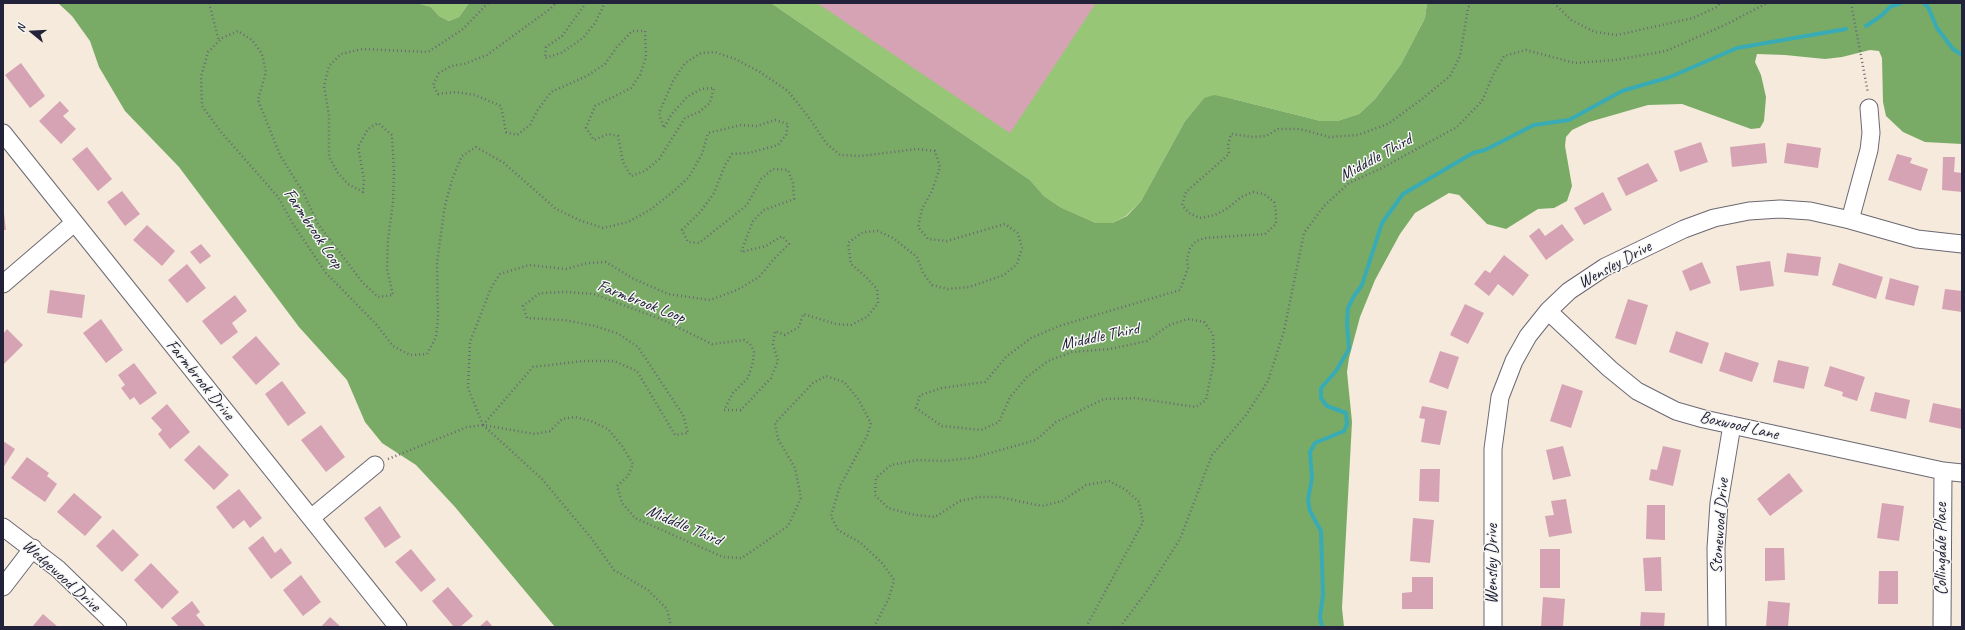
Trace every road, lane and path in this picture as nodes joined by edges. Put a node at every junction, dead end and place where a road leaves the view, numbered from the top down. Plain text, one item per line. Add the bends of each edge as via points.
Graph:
1 (209, 3) edge
2 (488, 3) edge
3 (556, 3) edge
4 (586, 3) edge
5 (605, 3) edge
6 (1471, 3) edge
7 (1554, 3) edge
8 (1720, 3) edge
9 (1767, 3) edge
10 (1852, 3) edge
11 (219, 41) junction
12 (1869, 108) joint
13 (3, 133) edge
14 (1850, 220) junction
15 (74, 223) junction
16 (1962, 244) edge
17 (3, 284) edge
18 (1548, 311) junction
19 (1732, 425) junction
20 (483, 426) junction
21 (375, 465) joint
22 (1943, 471) junction
23 (1962, 474) edge
24 (311, 518) junction
25 (3, 527) edge
26 (33, 548) junction
27 (3, 587) edge
28 (118, 627) edge
29 (398, 627) edge
30 (671, 627) edge
31 (874, 627) edge
32 (1086, 627) edge
33 (1120, 627) edge
34 (1493, 627) edge
35 (1716, 627) edge
36 (1942, 627) edge

1 - 11 path
2 - 11 path, Farmbrook Loop via 463,29 428,52 362,48 341,54 329,66 324,86 329,157 348,184 362,192 364,179 358,147 368,129 378,123 392,135 393,202 387,269 393,295 378,297 363,283 318,224 303,192 280,155 258,100 266,72 262,54 252,40 238,31
3 - 20 path, Farmbrook Loop via 487,55 438,73 433,85 438,94 456,92 500,106 506,132 517,135 530,125 551,92 587,76 606,64 632,31 645,31 646,57 640,75 631,88 595,106 586,128 594,140 608,134 618,136 623,162 631,176 645,171 659,159 685,118 699,112 710,103 714,88 700,89 687,97 671,115 664,128 659,113 673,81 685,63 702,53 715,52 760,72 788,91 826,143 840,155 861,156 916,149 935,151 940,167 932,191 922,209 918,228 928,239 947,241 1005,224 1018,233 1022,248 1017,264 1004,275 969,287 948,288 932,285 917,257 893,238 878,231 863,232 848,243 851,264 877,289 878,302 867,316 851,325 836,324 803,314 799,327 785,335 775,331 773,344 778,361 771,378 741,410 724,410 733,392 748,378 753,362 754,351 744,340 712,344 663,320 594,294 540,293 523,306 527,318 564,320 595,326 619,334 638,347 683,415 688,433 675,435 637,371 614,361 582,361 533,367
4 - 5 path via 562,36 546,47 544,58 561,53 583,38 595,23
6 - 32 path, Midddle Third via 1460,56 1450,76 1388,124 1358,135 1329,137 1300,129 1278,130 1266,136 1253,137 1231,134 1229,154 1186,192 1182,205 1189,213 1200,218 1215,215 1253,192 1264,194 1274,202 1276,212 1276,224 1265,234 1205,238 1196,241 1190,248 1188,268 1180,290 1059,326 1031,338 1007,356 985,382 942,388 920,395 916,408 942,426 981,430 999,422 1010,397 1027,377 1048,361 1072,352 1147,341 1169,325 1188,319 1204,322 1213,334 1214,360 1206,400 1196,407 1135,398 1104,399 1056,422 1036,440 972,458 943,462 918,460 891,465 876,478 876,495 888,508 935,517 960,501 978,497 999,497 1042,506 1062,501 1086,485 1110,481 1126,490 1139,502 1143,522
7 - 8 path via 1571,20 1595,32 1617,35 1693,18 1717,7
9 - 33 path, Midddle Third via 1666,51 1615,60 1575,63 1526,50 1504,56 1482,101 1457,127 1349,183 1324,206 1304,233 1284,331 1268,381 1246,415 1212,454 1180,539 1147,591
10 - 12 path
11 - 20 path, Farmbrook Loop via 208,52 201,77 202,106 221,132 278,197 326,273 376,324 393,346 410,355 427,354 436,337 439,236 451,184 462,156 476,148 489,154 504,163 556,209 603,228 628,222 650,210 674,191 692,172 702,154 708,132 741,126 758,126 775,120 788,124 786,135 778,145 749,153 732,154 714,193 682,230 688,242 700,242 747,205 761,180 773,169 788,170 793,183 794,199 764,210 753,221 741,252 766,246 782,236 789,244 759,277 737,290 710,300 668,294 632,278 606,262 588,263 566,269 529,265 500,274 491,288 470,342 468,388
12 - 14 street via 1869,150
13 - 15 street, Farmbrook Drive
14 - 16 street, Wensley Drive via 1917,239
14 - 18 street, Wensley Drive via 1810,211 1780,209 1749,211 1714,218 1684,229 1605,267 1569,291
15 - 17 street
15 - 24 street, Farmbrook Drive
18 - 19 street, Boxwood Lane via 1610,369 1638,391 1676,411
18 - 34 street, Wensley Drive via 1528,336 1514,361 1500,398 1497,414 1493,449
19 - 22 street, Boxwood Lane
19 - 35 street, Stonewood Drive via 1719,503
20 - 21 path via 467,427
20 - 30 path via 542,479 614,570 648,590 667,609
20 - 31 path, Midddle Third via 535,434 550,431 562,419 575,417 608,429 633,464 628,476 617,486 622,503 635,518 723,557 742,558 788,526 801,498 795,468 778,439 775,423 813,383 826,376 844,382 858,399 871,423 867,436 840,486 831,516 838,530 861,543 883,564 894,580 889,598
21 - 24 street
22 - 23 street, Boxwood Lane
22 - 36 street, Collingdale Place
24 - 29 street, Farmbrook Drive
25 - 26 street, Wedgewood Drive
26 - 27 street
26 - 28 street, Wedgewood Drive

